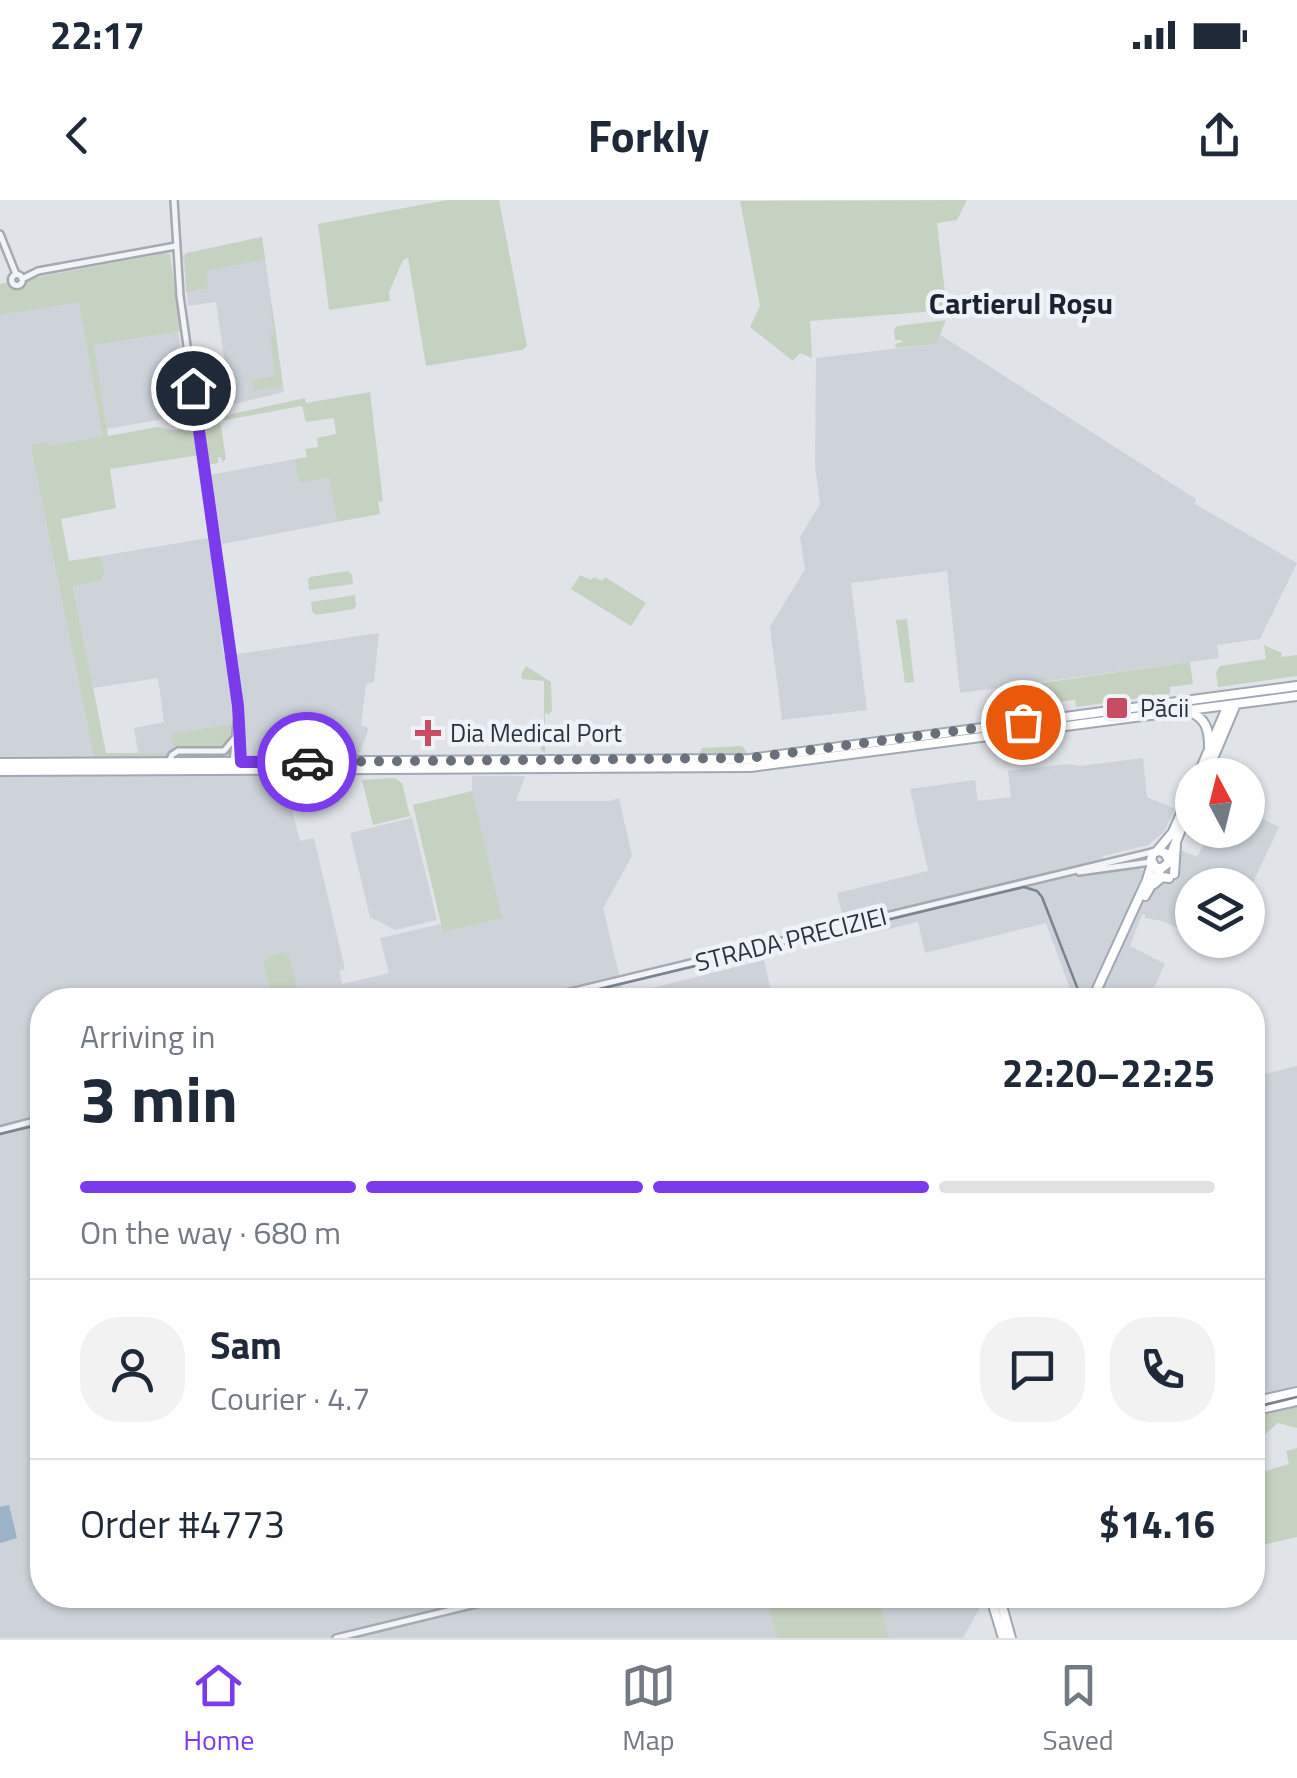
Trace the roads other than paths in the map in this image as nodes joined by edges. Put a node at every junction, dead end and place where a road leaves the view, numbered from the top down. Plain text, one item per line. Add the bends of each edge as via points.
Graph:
1 (174, 200) edge
2 (0, 234) edge
3 (176, 246) junction
4 (1297, 686) edge
5 (1297, 696) edge
6 (1232, 700) junction
7 (1184, 709) junction
8 (239, 716) junction
9 (234, 739) junction
10 (1209, 752) junction
11 (1207, 758) edge
12 (1209, 758) edge
13 (168, 762) junction
14 (694, 764) junction
15 (237, 766) junction
16 (0, 767) edge
17 (30, 767) junction
18 (1175, 827) edge
19 (1175, 840) edge
20 (1175, 848) edge
21 (1156, 852) junction
22 (1168, 859) junction
23 (1128, 864) junction
24 (1154, 864) junction
25 (1074, 871) junction
26 (1148, 877) junction
27 (1145, 896) junction
28 (586, 988) edge
29 (1099, 988) edge
30 (1100, 988) edge
31 (30, 1123) edge
32 (0, 1130) edge
33 (1297, 1392) edge
34 (1291, 1399) edge
35 (1265, 1401) edge
36 (1265, 1407) edge
37 (459, 1608) edge
38 (994, 1608) edge
39 (1003, 1608) edge
40 (336, 1638) edge
41 (1002, 1638) edge
42 (1011, 1638) edge

1 - 3 street
2 - 3 street via 19,276
3 - 8 street
4 - 6 main road
5 - 6 main road
6 - 7 main road
6 - 10 main road
6 - 12 main road
6 - 14 main road
7 - 10 main road via 1204,721
7 - 14 main road via 798,762
8 - 9 street
8 - 15 street
9 - 13 street via 224,751 178,751
9 - 15 street
10 - 11 main road
13 - 15 main road
13 - 17 main road
14 - 15 main road
15 - 17 main road
16 - 17 main road
18 - 21 main road
19 - 22 main road
20 - 27 main road via 1171,876 1160,878
21 - 22 main road
21 - 24 main road
21 - 25 street, STRADA PRECIZIEI
22 - 24 main road
23 - 24 street, STRADA PRECIZIEI
23 - 25 street, STRADA PRECIZIEI
23 - 26 street
24 - 26 main road
24 - 27 main road
25 - 28 street, STRADA PRECIZIEI
26 - 29 main road
27 - 30 main road
31 - 32 street
33 - 34 main road
34 - 35 main road
34 - 36 main road
37 - 40 street
38 - 41 main road
39 - 42 main road

